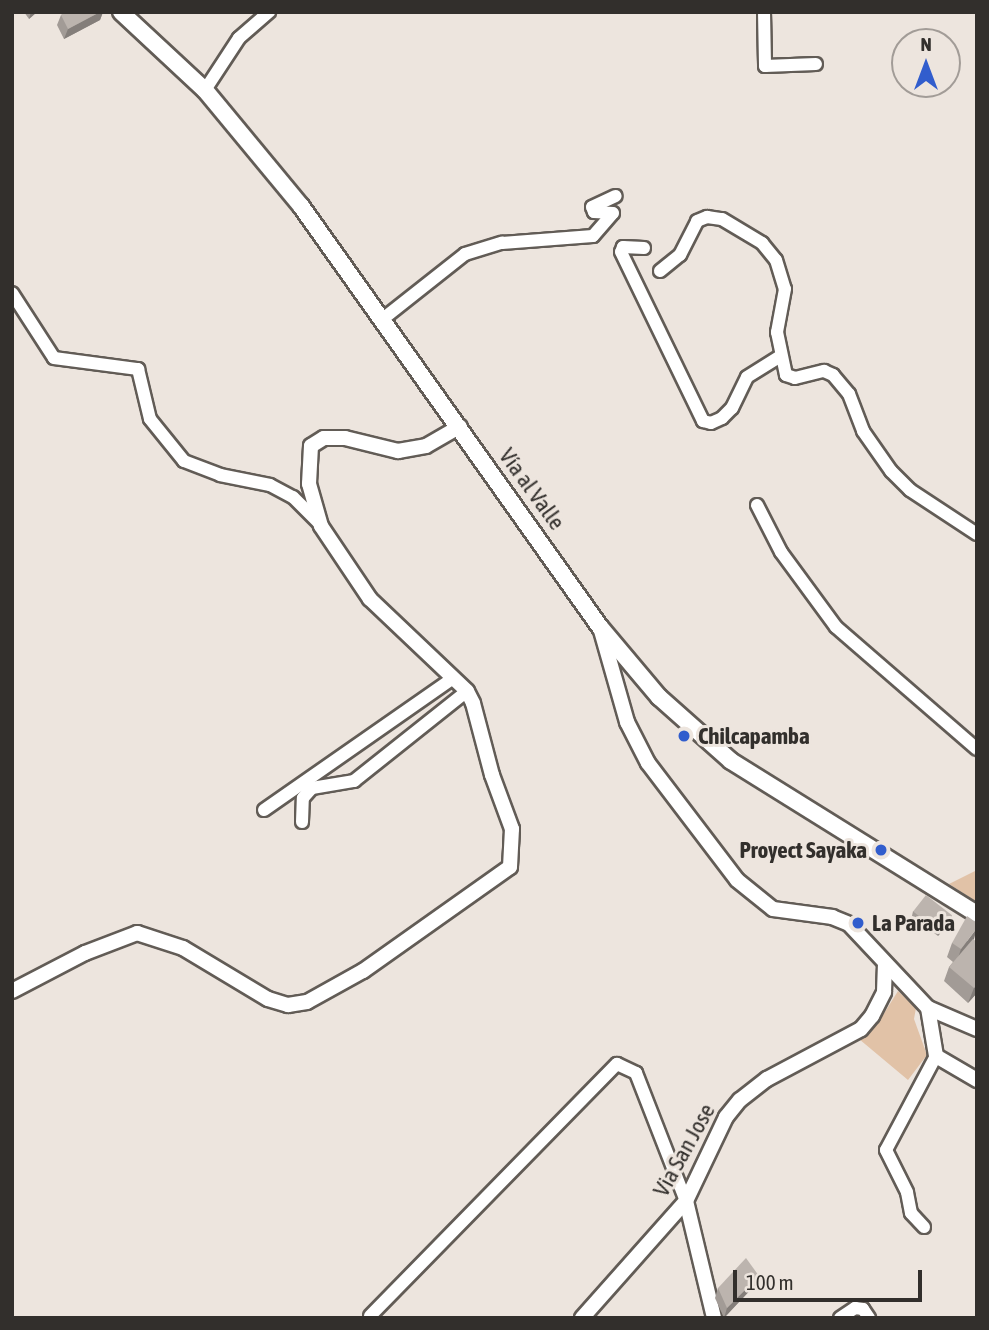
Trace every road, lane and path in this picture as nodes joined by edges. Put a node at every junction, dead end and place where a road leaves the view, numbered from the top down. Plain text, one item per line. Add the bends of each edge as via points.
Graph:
1 (121, 12) edge
2 (269, 12) edge
3 (764, 12) edge
4 (816, 64) dead end
5 (205, 90) junction
6 (616, 196) dead end
7 (644, 248) dead end
8 (660, 271) dead end
9 (12, 293) edge
10 (384, 318) junction
11 (779, 357) junction
12 (460, 426) junction
13 (757, 505) dead end
14 (321, 526) junction
15 (977, 534) edge
16 (600, 627) junction
17 (453, 678) junction
18 (467, 691) junction
19 (977, 749) edge
20 (264, 810) dead end
21 (302, 822) dead end
22 (977, 914) edge
23 (886, 965) junction
24 (12, 991) edge
25 (928, 1008) junction
26 (977, 1029) edge
27 (936, 1056) junction
28 (977, 1080) edge
29 (686, 1201) junction
30 (924, 1227) dead end
31 (370, 1316) dead end
32 (582, 1318) edge
33 (714, 1318) edge
34 (840, 1318) edge
35 (869, 1318) edge

1 - 5 main road, Vía al Valle
2 - 5 street via 239,38
3 - 4 street via 765,66
5 - 10 main road, Vía al Valle via 302,206
6 - 10 street via 592,207 594,212 613,213 593,236 502,243 465,254
7 - 11 street via 623,247 621,252 702,421 722,418 747,377
8 - 11 street via 680,255 697,221 722,219 749,233 762,243 782,275 785,289 778,317
9 - 14 street via 54,358 138,369 150,419 184,461 220,475 270,485 293,497
10 - 12 main road, Vía al Valle
11 - 15 street via 786,375 795,378 824,372 833,375 849,394 863,431 891,471 910,490
12 - 14 street via 426,446 398,451 345,438 324,438 311,446 309,484
12 - 16 main road, Vía al Valle
13 - 19 street via 781,552 836,627
14 - 17 street via 370,599
16 - 22 main road, Vía al Valle via 692,731 732,761
16 - 23 street via 627,722 648,763 717,858 750,893 774,909 832,916 849,924
17 - 18 street
17 - 20 street
18 - 21 street via 354,781 312,788 303,798
18 - 24 street via 512,829 510,867 363,971 307,1003 288,1005 251,990 183,947 137,933 85,953
23 - 25 street
23 - 29 street, Via San Jose via 884,992 861,1029 767,1079 726,1116
25 - 26 street
25 - 27 street
27 - 28 street
27 - 30 street via 886,1150 907,1192 911,1213
29 - 31 street via 636,1073 617,1064
29 - 32 street, Via San Jose
29 - 33 street
34 - 35 street via 855,1308 863,1309

